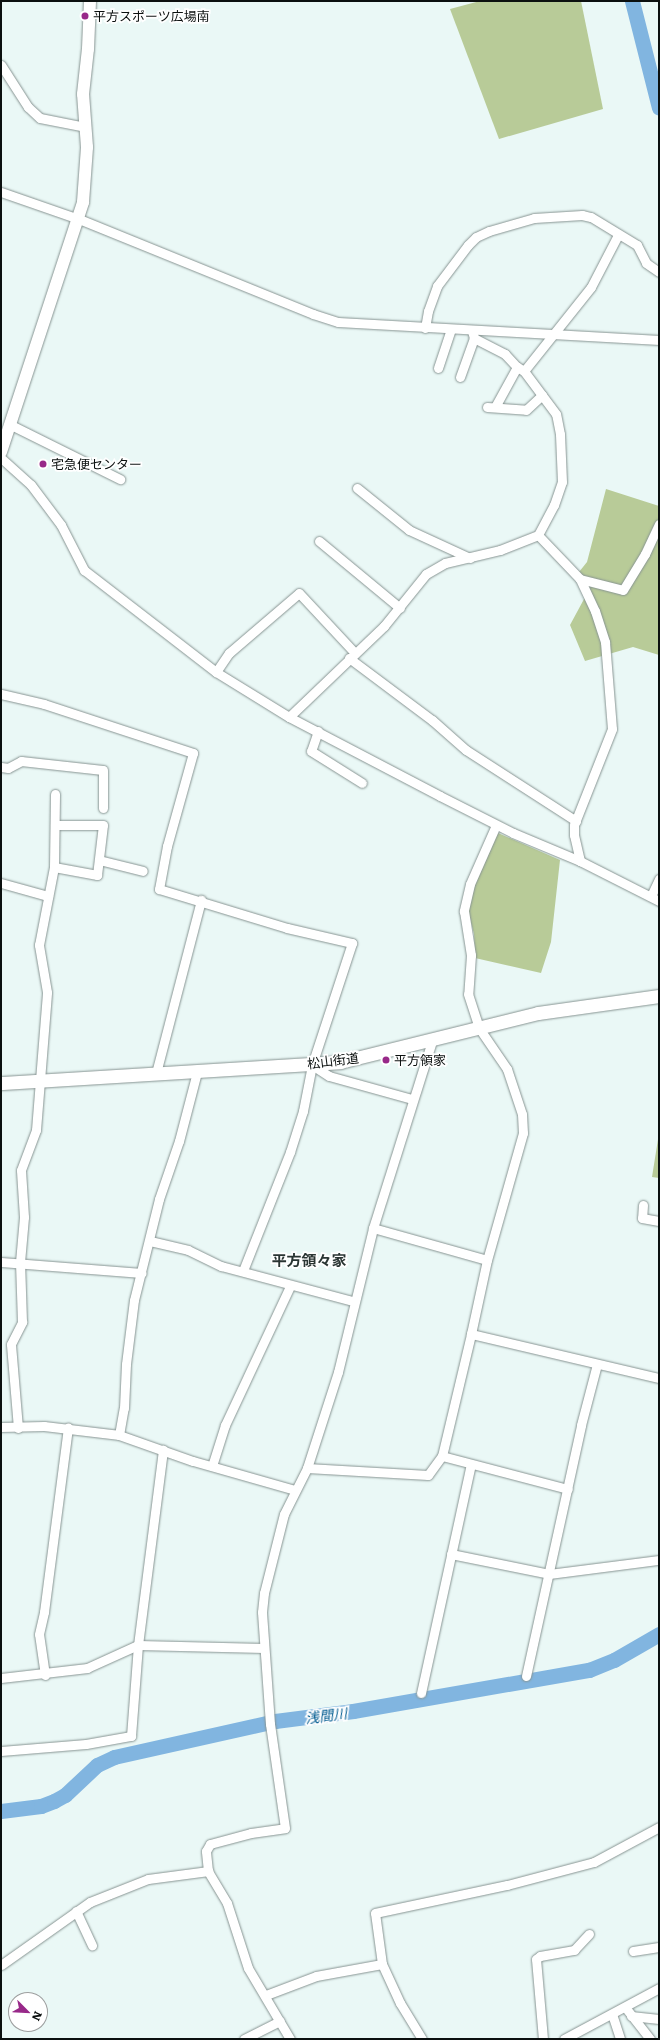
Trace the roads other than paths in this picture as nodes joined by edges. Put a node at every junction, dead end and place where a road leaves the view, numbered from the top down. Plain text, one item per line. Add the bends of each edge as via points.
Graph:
1 (90, 1) edge
2 (1, 64) edge
3 (86, 127) junction
4 (1, 192) edge
5 (79, 219) junction
6 (618, 235) junction
7 (659, 272) edge
8 (425, 328) junction
9 (451, 329) junction
10 (473, 334) junction
11 (554, 334) junction
12 (659, 340) edge
13 (438, 368) dead end
14 (520, 369) junction
15 (460, 377) dead end
16 (542, 395) junction
17 (11, 425) junction
18 (1, 452) edge
19 (1, 458) edge
20 (120, 479) dead end
21 (357, 488) dead end
22 (659, 524) edge
23 (538, 535) junction
24 (319, 541) dead end
25 (470, 558) junction
26 (580, 579) junction
27 (400, 608) junction
28 (352, 655) junction
29 (216, 672) junction
30 (1, 694) edge
31 (289, 717) junction
32 (318, 731) junction
33 (1, 767) edge
34 (362, 783) dead end
35 (56, 794) dead end
36 (103, 808) dead end
37 (576, 821) junction
38 (55, 825) junction
39 (496, 825) junction
40 (99, 860) junction
41 (580, 861) junction
42 (54, 867) junction
43 (143, 871) dead end
44 (659, 879) edge
45 (1, 883) edge
46 (48, 896) junction
47 (655, 899) edge
48 (201, 900) junction
49 (659, 996) edge
50 (479, 1028) junction
51 (432, 1041) junction
52 (312, 1064) junction
53 (197, 1072) junction
54 (156, 1073) junction
55 (41, 1079) junction
56 (1, 1083) edge
57 (412, 1099) junction
58 (643, 1205) dead end
59 (659, 1220) edge
60 (373, 1228) junction
61 (150, 1241) junction
62 (488, 1260) junction
63 (1, 1262) edge
64 (20, 1262) junction
65 (243, 1271) junction
66 (142, 1273) junction
67 (290, 1286) junction
68 (353, 1301) junction
69 (471, 1334) junction
70 (597, 1364) junction
71 (659, 1378) edge
72 (1, 1427) edge
73 (18, 1428) junction
74 (68, 1428) junction
75 (119, 1435) junction
76 (162, 1450) junction
77 (442, 1456) junction
78 (471, 1464) junction
79 (212, 1466) junction
80 (307, 1468) junction
81 (568, 1489) junction
82 (295, 1490) junction
83 (451, 1554) junction
84 (659, 1560) edge
85 (549, 1574) junction
86 (138, 1645) junction
87 (264, 1648) junction
88 (45, 1675) junction
89 (526, 1676) dead end
90 (1, 1678) edge
91 (421, 1693) dead end
92 (1, 1751) edge
93 (659, 1827) edge
94 (208, 1871) junction
95 (76, 1911) junction
96 (588, 1934) dead end
97 (92, 1945) dead end
98 (659, 1947) edge
99 (633, 1951) dead end
100 (382, 1964) junction
101 (1, 1965) edge
102 (659, 1988) edge
103 (266, 1995) junction
104 (625, 2007) junction
105 (612, 2014) junction
106 (631, 2016) junction
107 (659, 2019) edge
108 (280, 2021) junction
109 (244, 2039) edge
110 (290, 2039) edge
111 (422, 2039) edge
112 (543, 2039) edge
113 (564, 2039) edge
114 (620, 2039) edge
115 (650, 2039) edge

1 - 3 street via 83,94
2 - 3 street via 28,107 40,118
3 - 5 street via 86,170
4 - 5 street
5 - 8 street via 313,314 360,325
5 - 17 street
6 - 7 street via 637,246 646,263
6 - 8 street via 591,217 582,215 534,218 476,237 437,286 428,310
6 - 11 street via 591,287
8 - 9 street
9 - 10 street
9 - 13 street
10 - 11 street
10 - 14 street via 504,354
10 - 15 street
11 - 12 street
11 - 14 street
14 - 16 street
14 - 16 street via 491,407 526,410
16 - 23 street via 556,414 560,434 562,482 554,505
17 - 18 street
17 - 20 street
19 - 29 street via 31,485 61,525 84,570
21 - 25 street via 409,530
22 - 26 street via 645,554 623,590
23 - 25 street
23 - 26 street
24 - 27 street
25 - 27 street via 445,563 426,574
26 - 37 street via 595,611 604,642 612,729
27 - 28 street
28 - 29 street via 299,593 229,653
28 - 31 street
28 - 37 street via 466,750
29 - 31 street
30 - 48 street via 44,704 192,753 167,846 159,889
31 - 32 street
32 - 34 street via 311,751
32 - 39 street
33 - 36 street via 8,768 21,761 103,770
35 - 38 street
37 - 41 street via 574,835
38 - 40 street via 103,825
38 - 42 street
39 - 41 street
39 - 50 street via 470,884 464,911 471,955 468,994
40 - 42 street via 98,876
40 - 43 street
41 - 47 street
42 - 46 street
44 - 47 street
45 - 46 street
46 - 55 street via 39,945 47,992
48 - 52 street via 287,928 352,943
48 - 54 street
49 - 50 main road, 松山街道 via 538,1013
50 - 51 main road, 松山街道
50 - 62 street via 507,1069 522,1114 523,1133
51 - 52 main road, 松山街道 via 371,1056
51 - 57 street
52 - 53 main road, 松山街道
52 - 57 street via 329,1076
52 - 65 street via 303,1111 290,1152
53 - 54 main road, 松山街道
53 - 61 street
54 - 55 main road, 松山街道
55 - 56 main road, 松山街道
55 - 64 street via 36,1130 21,1170 24,1218
57 - 60 street
58 - 59 street via 642,1218
60 - 62 street
60 - 68 street
61 - 65 street via 188,1250 221,1266
61 - 66 street
62 - 69 street
63 - 64 street
64 - 66 street
64 - 73 street via 22,1322 11,1344
65 - 67 street
66 - 75 street via 133,1308 124,1408
67 - 68 street
67 - 79 street via 225,1425
68 - 80 street via 338,1372
69 - 70 street
69 - 77 street
70 - 71 street
70 - 81 street
72 - 73 street
73 - 74 street
74 - 75 street
74 - 88 street via 39,1634
75 - 76 street
76 - 79 street
76 - 86 street
77 - 78 street
77 - 80 street via 428,1475
78 - 81 street
78 - 83 street
79 - 82 street
80 - 82 street
81 - 85 street
82 - 87 street via 274,1549 264,1593
83 - 85 street
83 - 91 street
84 - 85 street
85 - 89 street
86 - 87 street
86 - 88 street via 87,1668
86 - 92 street via 131,1736 86,1744
87 - 94 street via 270,1721 285,1828 251,1832 210,1844 206,1851
88 - 90 street
93 - 100 street via 594,1862 507,1885 375,1913
94 - 95 street via 148,1879 90,1902
94 - 103 street via 227,1903 248,1968
95 - 97 street
95 - 101 street
96 - 112 street via 574,1950 536,1959
98 - 99 street
100 - 103 street via 316,1976
100 - 111 street via 400,2003
102 - 104 street
103 - 108 street
104 - 105 street
104 - 106 street
105 - 113 street
105 - 114 street
106 - 107 street
106 - 115 street
108 - 109 street
108 - 110 street

